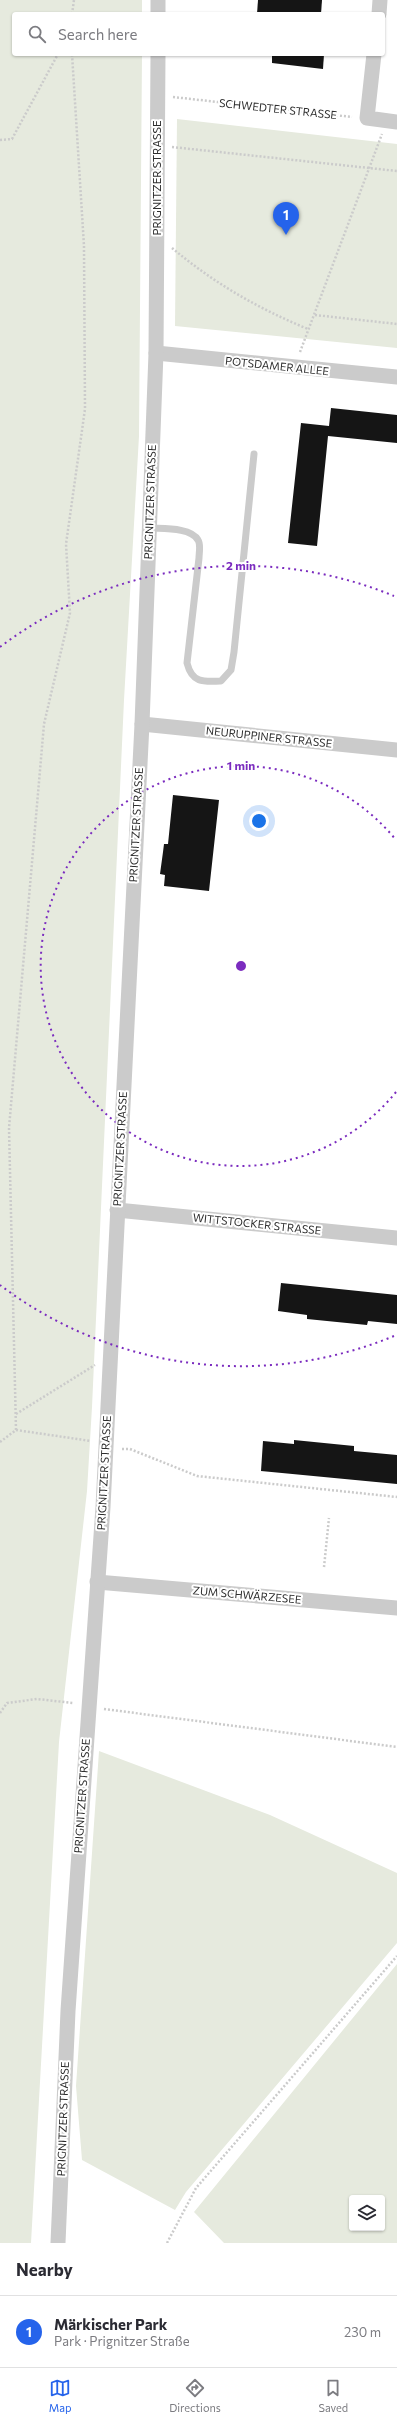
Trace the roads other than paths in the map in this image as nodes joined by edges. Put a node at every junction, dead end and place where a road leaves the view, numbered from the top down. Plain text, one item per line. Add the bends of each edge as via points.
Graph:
1 (158, 0) edge
2 (380, 0) edge
3 (158, 12) edge
4 (379, 12) edge
5 (158, 56) edge
6 (374, 56) edge
7 (392, 121) edge
8 (156, 353) junction
9 (397, 377) edge
10 (254, 454) dead end
11 (149, 528) junction
12 (142, 724) junction
13 (397, 750) edge
14 (117, 1210) junction
15 (397, 1238) edge
16 (97, 1582) junction
17 (397, 1608) edge
18 (58, 2243) edge

1 - 3 street
2 - 4 street
5 - 8 street, PRIGNITZER STRASSE
6 - 7 street via 367,118
8 - 9 street, POTSDAMER ALLEE
8 - 11 street, PRIGNITZER STRASSE
10 - 11 lane via 234,652 231,670 221,681 207,682 195,679 190,674 187,663 199,541 195,536 185,532
11 - 12 street, PRIGNITZER STRASSE
12 - 13 street, NEURUPPINER STRASSE
12 - 14 street, PRIGNITZER STRASSE
14 - 15 street, WITTSTOCKER STRASSE
14 - 16 street, PRIGNITZER STRASSE
16 - 17 street, ZUM SCHWÄRZESEE
16 - 18 street, PRIGNITZER STRASSE via 68,2011

